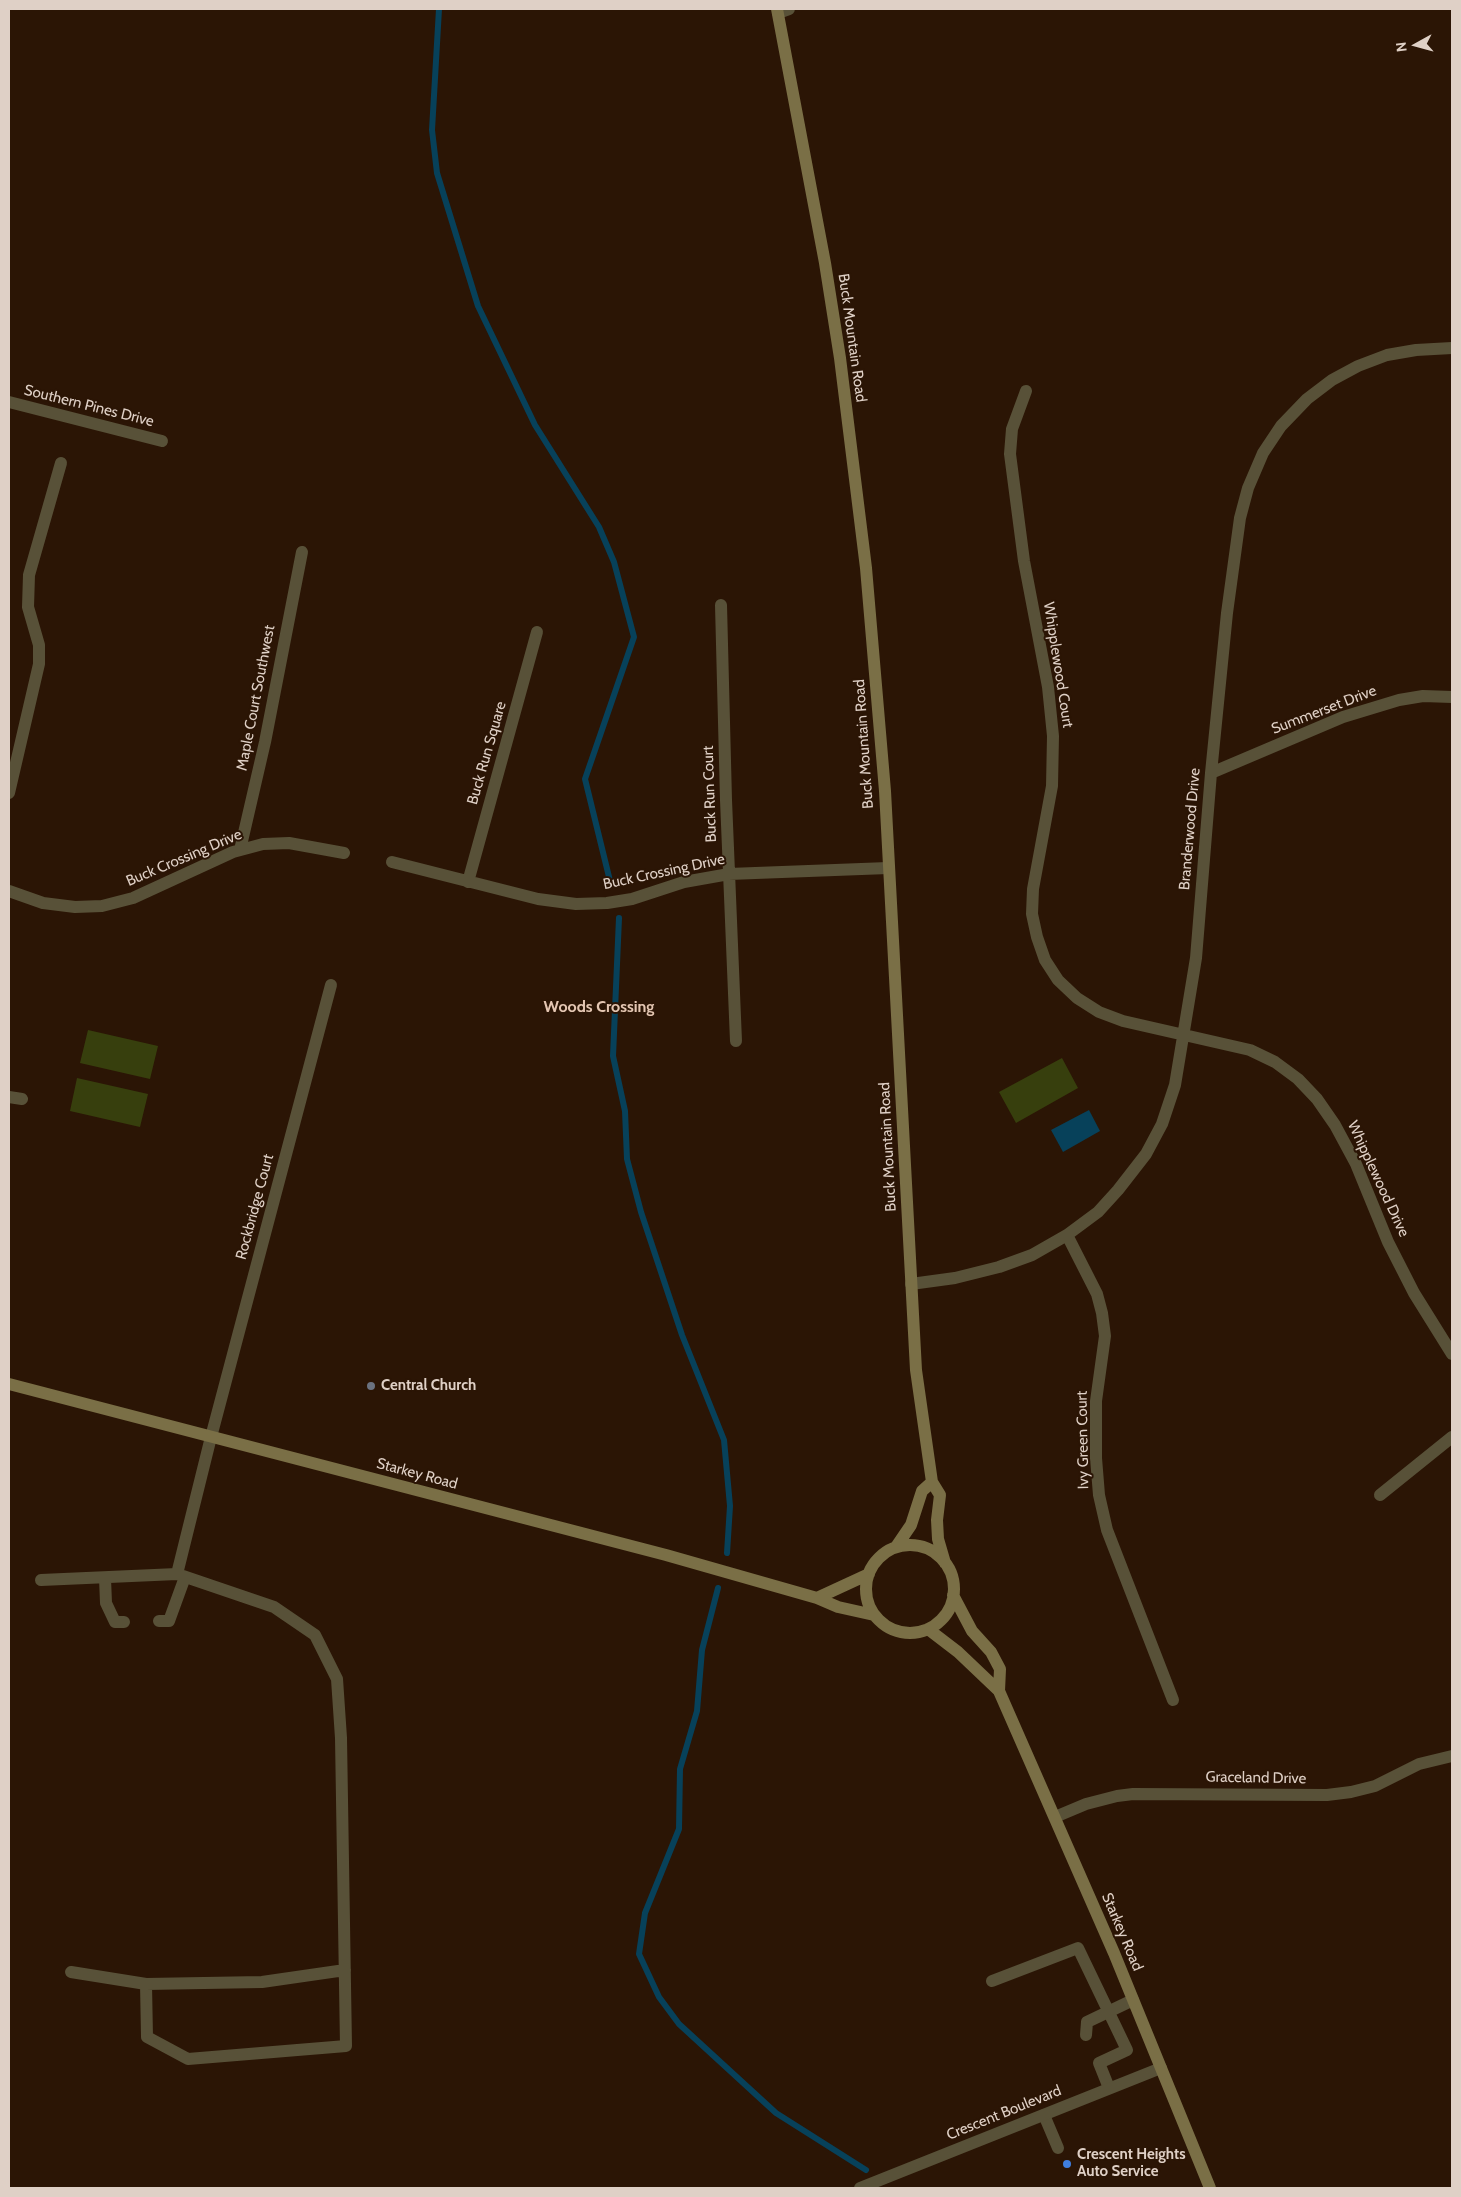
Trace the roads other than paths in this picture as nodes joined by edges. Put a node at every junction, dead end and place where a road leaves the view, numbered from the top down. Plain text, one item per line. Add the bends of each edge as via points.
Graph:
1 (782, 10) edge
2 (1452, 348) edge
3 (1026, 391) dead end
4 (9, 402) edge
5 (162, 441) dead end
6 (61, 464) dead end
7 (302, 552) dead end
8 (721, 605) dead end
9 (537, 632) dead end
10 (1452, 698) edge
11 (13, 754) edge
12 (1211, 773) junction
13 (9, 793) edge
14 (240, 850) junction
15 (344, 852) dead end
16 (392, 862) dead end
17 (888, 868) junction
18 (729, 874) junction
19 (468, 882) junction
20 (9, 891) edge
21 (331, 985) dead end
22 (1184, 1034) junction
23 (736, 1041) dead end
24 (1067, 1236) junction
25 (911, 1284) junction
26 (1452, 1354) edge
27 (9, 1384) edge
28 (211, 1437) junction
29 (1452, 1437) edge
30 (932, 1482) junction
31 (1380, 1495) dead end
32 (896, 1547) junction
33 (945, 1563) junction
34 (868, 1574) junction
35 (182, 1576) junction
36 (105, 1578) junction
37 (41, 1580) dead end
38 (953, 1594) junction
39 (817, 1598) junction
40 (874, 1615) junction
41 (159, 1621) dead end
42 (124, 1622) dead end
43 (928, 1629) junction
44 (999, 1691) junction
45 (1173, 1700) dead end
46 (1452, 1756) edge
47 (1055, 1817) junction
48 (345, 1970) junction
49 (71, 1972) dead end
50 (992, 1981) dead end
51 (146, 1984) junction
52 (1133, 2000) junction
53 (1109, 2013) junction
54 (1086, 2035) dead end
55 (1161, 2068) junction
56 (1109, 2088) junction
57 (1044, 2115) junction
58 (1058, 2148) dead end
59 (860, 2188) edge
60 (1210, 2188) edge

1 - 17 main road, Buck Mountain Road via 840,358 866,568 885,791
2 - 12 street, Branderwood Drive via 1387,355 1332,380 1307,399 1281,426 1264,453 1248,488 1240,518
3 - 22 street, Whipplewood Court via 1012,429 1010,454 1024,561 1048,687 1052,736 1052,786 1033,890 1032,914 1036,937 1058,980 1077,998 1099,1012 1123,1021
4 - 5 street, Southern Pines Drive
6 - 11 street via 27,587 28,607 39,645 39,664
7 - 14 street, Maple Court Southwest
8 - 18 street, Buck Run Court
9 - 19 street, Buck Run Square
10 - 12 street, Summerset Drive via 1423,696 1399,700 1343,717
11 - 13 street
12 - 22 street, Branderwood Drive via 1196,958
14 - 15 street, Buck Crossing Drive via 263,844 289,843
14 - 20 street, Buck Crossing Drive via 133,898 102,906 43,903
16 - 19 street, Buck Crossing Drive
17 - 18 street, Buck Crossing Drive
17 - 25 main road, Buck Mountain Road
18 - 19 street, Buck Crossing Drive via 684,882 632,899 576,904 538,899
18 - 23 street, Buck Run Court
21 - 28 street, Rockbridge Court
22 - 24 street, Branderwood Drive via 1175,1085 1162,1124 1146,1154 1098,1212
22 - 26 street, Whipplewood Drive via 1250,1050 1275,1062 1317,1099 1356,1164 1388,1242 1414,1293
24 - 25 street, Branderwood Drive via 1032,1255 999,1267
24 - 45 street, Ivy Green Court via 1097,1294 1102,1313 1104,1336 1096,1401 1099,1495 1107,1530
25 - 30 main road, Buck Mountain Road via 916,1370
27 - 28 main road, Starkey Road
28 - 35 street, Rockbridge Court
28 - 39 main road, Starkey Road via 666,1555
29 - 31 street
30 - 32 main road via 922,1491 911,1525
30 - 33 main road, Buck Mountain Road via 940,1495 938,1539
32 - 33 main road via 923,1547
32 - 34 main road via 884,1553
33 - 38 main road
34 - 39 main road
34 - 40 main road via 867,1595
35 - 36 street
35 - 41 street, Rockbridge Court via 169,1621
35 - 48 street via 274,1607 316,1635 337,1679
36 - 37 street
36 - 42 street via 106,1603 115,1622
38 - 43 main road via 949,1609
38 - 44 main road, Starkey Road via 972,1631 991,1652 1000,1669
39 - 40 main road, Starkey Road via 838,1607
40 - 43 main road via 885,1626 899,1632 914,1633
43 - 44 main road, Starkey Road
44 - 47 main road, Starkey Road
46 - 47 street, Graceland Drive via 1420,1764 1375,1786 1351,1792 1327,1795 1125,1795 1086,1804
47 - 52 main road, Starkey Road
48 - 51 street via 262,1982
48 - 51 street via 346,2046 188,2060 147,2037
49 - 51 street
50 - 53 street via 1078,1948
52 - 53 street
52 - 55 main road, Starkey Road
53 - 54 street via 1087,2022
53 - 56 street via 1127,2050 1097,2059
55 - 56 street, Crescent Boulevard
55 - 60 main road, Starkey Road
56 - 57 street, Crescent Boulevard
57 - 58 street
57 - 59 street, Crescent Boulevard

